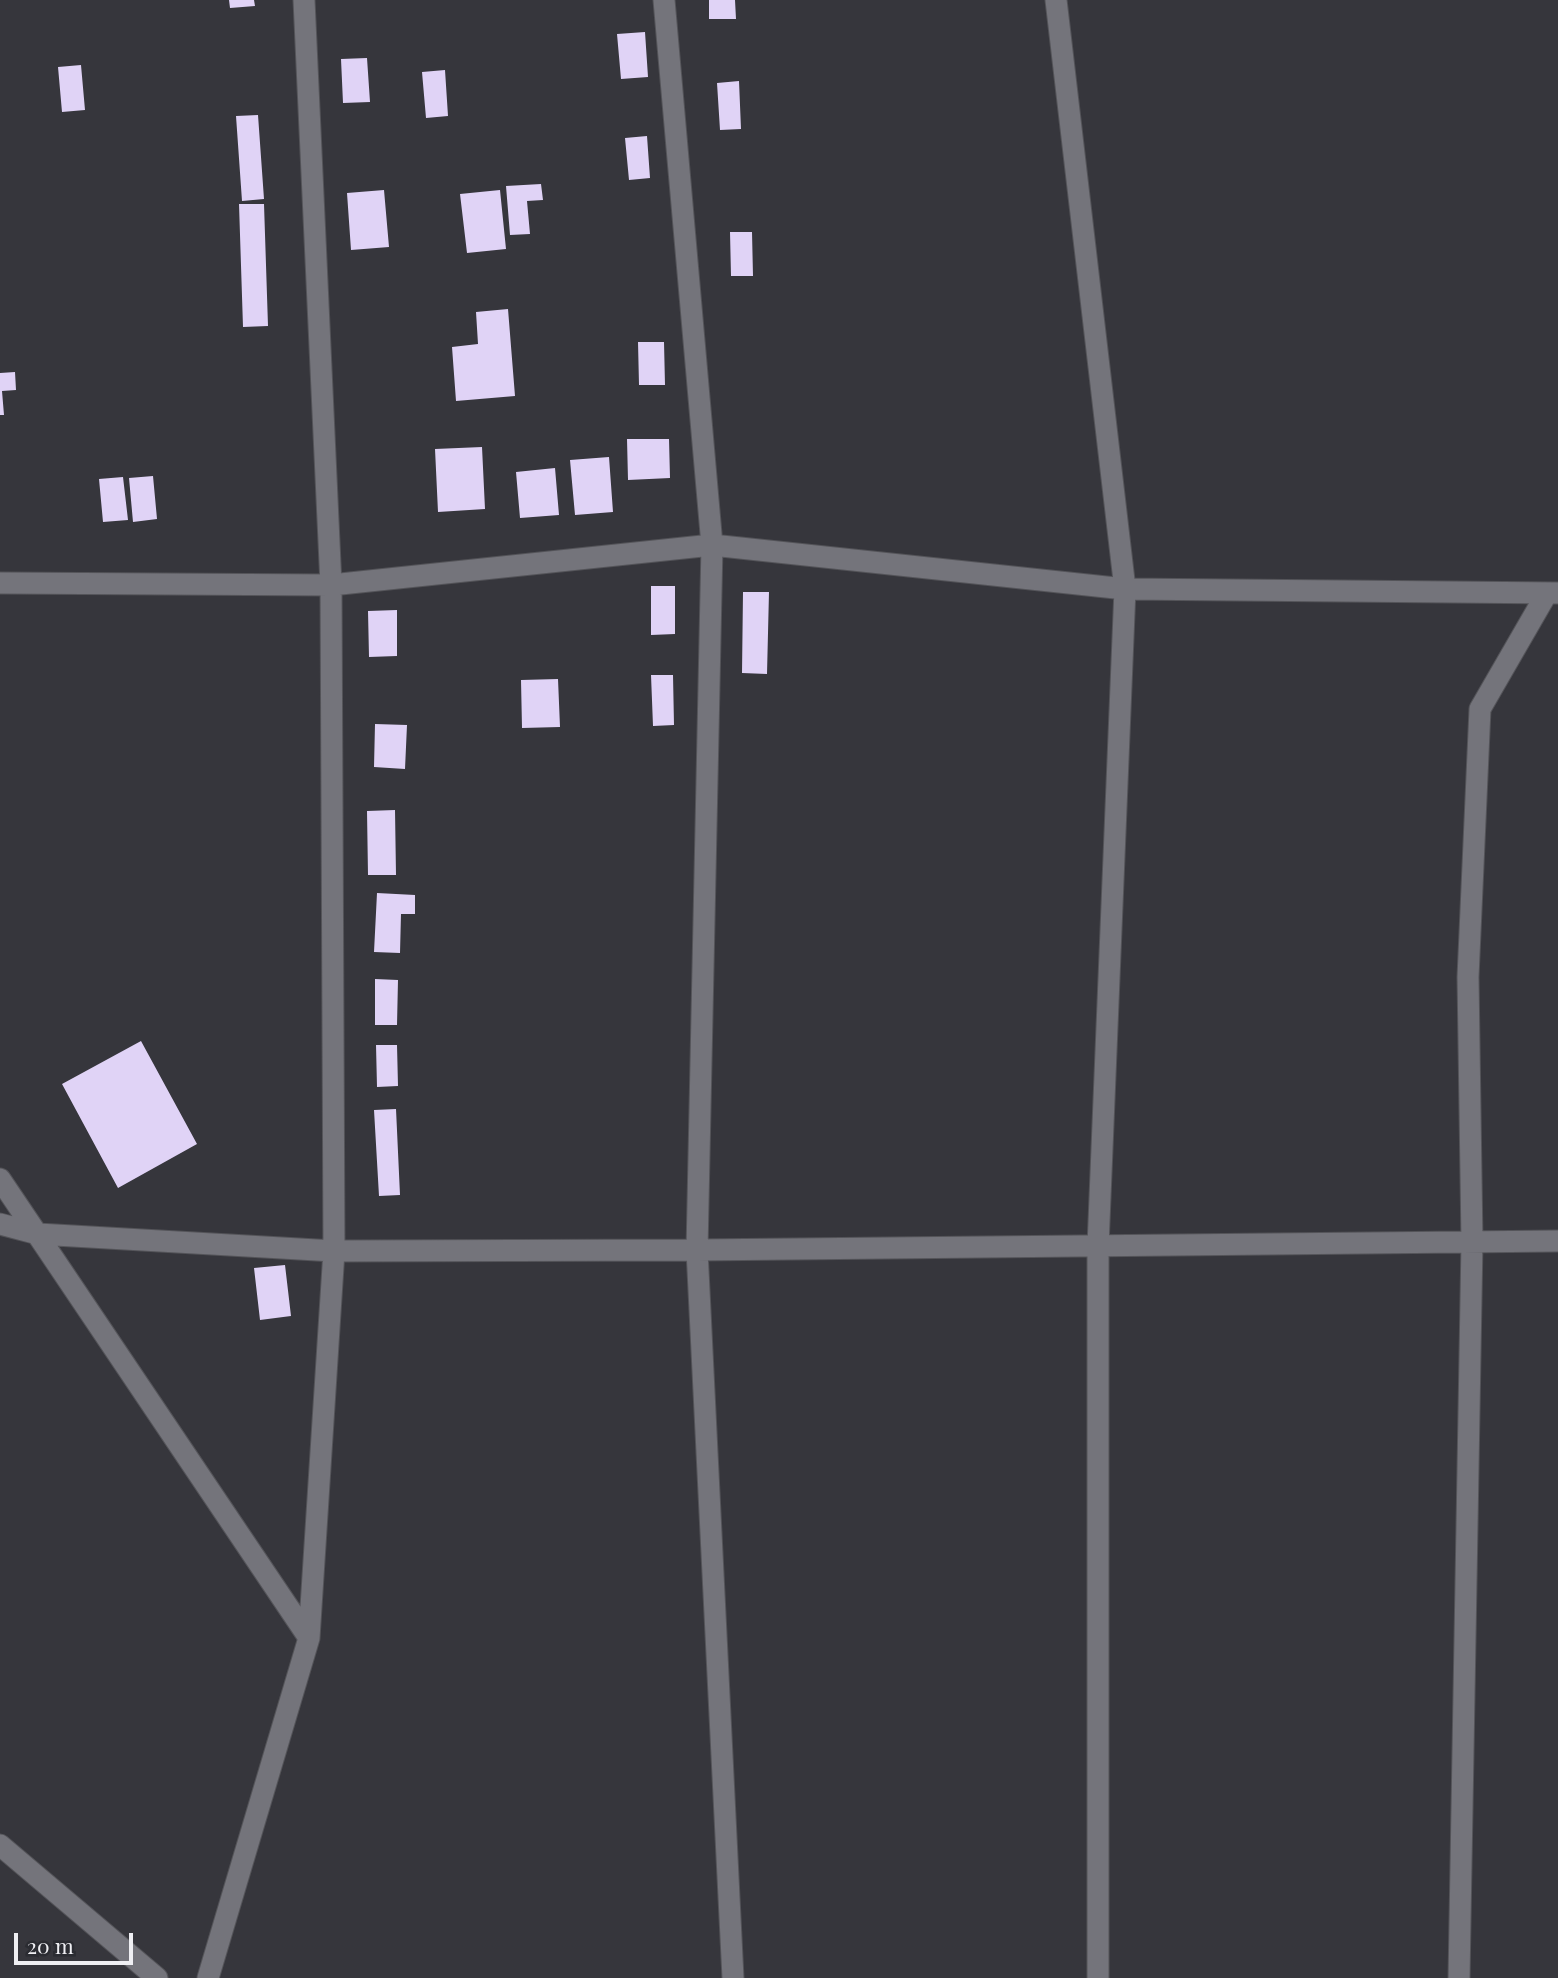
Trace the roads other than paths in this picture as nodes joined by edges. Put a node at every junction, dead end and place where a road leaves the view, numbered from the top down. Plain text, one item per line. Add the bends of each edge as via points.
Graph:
1 (304, 0) edge
2 (664, 0) edge
3 (1056, 0) edge
4 (712, 545) junction
5 (0, 583) edge
6 (331, 585) junction
7 (1125, 589) junction
8 (1553, 593) edge
9 (0, 1179) edge
10 (0, 1224) edge
11 (38, 1234) junction
12 (1558, 1241) edge
13 (1472, 1242) junction
14 (1098, 1246) junction
15 (697, 1250) junction
16 (334, 1251) junction
17 (309, 1639) junction
18 (0, 1845) edge
19 (157, 1978) edge
20 (208, 1978) edge
21 (733, 1978) edge
22 (1098, 1978) edge
23 (1459, 1978) edge

1 - 6 street
2 - 4 street
3 - 7 street
4 - 6 street
4 - 7 street
4 - 15 street
5 - 6 street
6 - 16 street
7 - 8 street
7 - 14 street
8 - 13 street via 1480,709 1468,977
9 - 11 street
10 - 11 street
11 - 16 street
11 - 17 street
12 - 13 street
13 - 14 street
13 - 23 street
14 - 15 street
14 - 22 street
15 - 16 street
15 - 21 street
16 - 17 street
17 - 20 street
18 - 19 street

